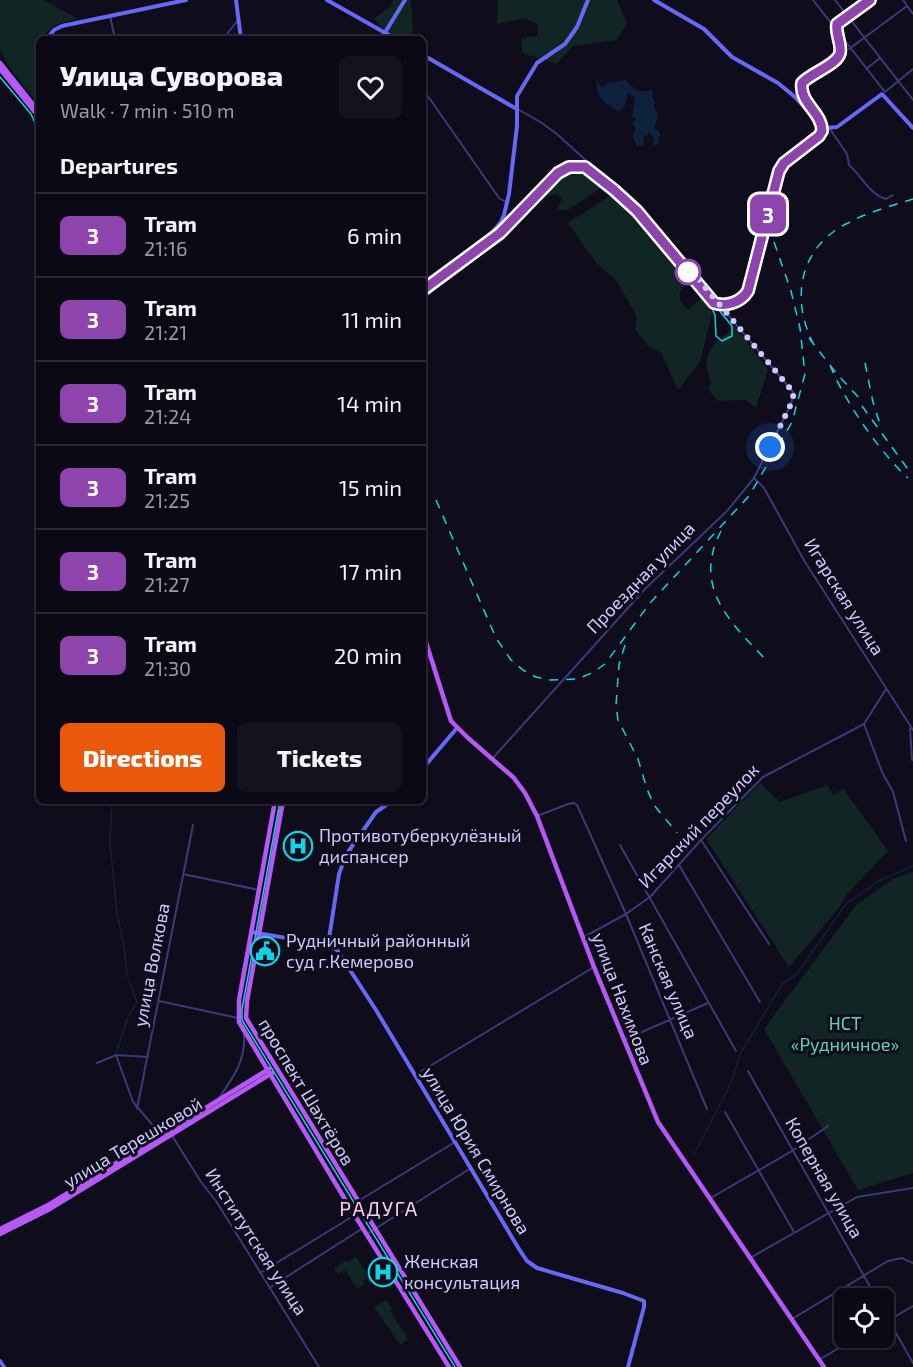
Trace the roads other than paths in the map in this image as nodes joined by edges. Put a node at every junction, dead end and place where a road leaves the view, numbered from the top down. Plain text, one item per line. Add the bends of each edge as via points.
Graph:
1 (159, 0) edge
2 (186, 0) edge
3 (236, 0) edge
4 (327, 0) edge
5 (405, 0) edge
6 (588, 0) edge
7 (654, 0) edge
8 (813, 0) edge
9 (835, 0) edge
10 (868, 0) edge
11 (903, 0) edge
12 (161, 6) junction
13 (907, 6) junction
14 (913, 14) edge
15 (846, 15) junction
16 (110, 16) junction
17 (238, 20) junction
18 (385, 32) junction
19 (50, 36) edge
20 (113, 36) edge
21 (225, 36) edge
22 (241, 36) edge
23 (383, 36) edge
24 (387, 36) edge
25 (391, 36) edge
26 (864, 37) junction
27 (849, 49) junction
28 (426, 57) edge
29 (880, 58) junction
30 (0, 63) edge
31 (0, 69) edge
32 (866, 69) junction
33 (913, 69) edge
34 (898, 81) junction
35 (426, 93) edge
36 (883, 93) junction
37 (517, 96) junction
38 (913, 100) edge
39 (503, 101) junction
40 (36, 108) edge
41 (516, 108) junction
42 (36, 113) edge
43 (913, 128) edge
44 (830, 129) junction
45 (893, 195) dead end
46 (507, 202) junction
47 (426, 284) edge
48 (754, 478) junction
49 (426, 642) edge
50 (886, 690) junction
51 (864, 724) junction
52 (457, 728) junction
53 (912, 729) edge
54 (492, 759) junction
55 (912, 760) edge
56 (426, 764) edge
57 (274, 804) edge
58 (282, 804) edge
59 (388, 804) edge
60 (537, 816) junction
61 (193, 825) dead end
62 (701, 840) junction
63 (906, 841) dead end
64 (620, 845) dead end
65 (679, 865) junction
66 (183, 874) junction
67 (259, 890) junction
68 (650, 897) junction
69 (626, 914) junction
70 (251, 932) junction
71 (259, 934) junction
72 (584, 937) junction
73 (769, 944) dead end
74 (328, 945) junction
75 (594, 967) junction
76 (159, 1001) junction
77 (708, 1002) junction
78 (760, 1002) dead end
79 (238, 1018) junction
80 (670, 1020) junction
81 (244, 1032) junction
82 (623, 1040) junction
83 (736, 1051) dead end
84 (116, 1055) junction
85 (148, 1057) junction
86 (97, 1063) dead end
87 (275, 1068) junction
88 (748, 1071) dead end
89 (269, 1072) junction
90 (415, 1076) junction
91 (213, 1105) junction
92 (137, 1109) junction
93 (707, 1109) dead end
94 (725, 1112) dead end
95 (828, 1126) dead end
96 (170, 1134) junction
97 (163, 1138) junction
98 (455, 1142) junction
99 (792, 1151) junction
100 (471, 1168) junction
101 (757, 1171) junction
102 (913, 1188) edge
103 (710, 1199) junction
104 (357, 1201) junction
105 (349, 1206) junction
106 (829, 1212) junction
107 (355, 1215) junction
108 (363, 1228) junction
109 (0, 1229) edge
110 (375, 1229) junction
111 (794, 1232) junction
112 (0, 1234) edge
113 (367, 1234) junction
114 (749, 1258) junction
115 (913, 1263) edge
116 (260, 1273) junction
117 (864, 1275) junction
118 (269, 1288) junction
119 (871, 1288) edge
120 (913, 1306) edge
121 (894, 1316) edge
122 (792, 1320) junction
123 (894, 1333) edge
124 (839, 1348) edge
125 (0, 1360) edge
126 (819, 1360) junction
127 (913, 1363) edge
128 (4, 1367) edge
129 (319, 1367) edge
130 (449, 1367) edge
131 (460, 1367) edge
132 (628, 1367) edge
133 (824, 1367) edge

1 - 12 street
2 - 12 main road
3 - 17 main road
4 - 18 main road
5 - 18 main road
6 - 37 main road via 565,44 537,63
7 - 44 main road via 704,29 732,57 778,83 823,127
8 - 27 street
9 - 15 street
10 - 15 street
11 - 13 street
12 - 16 main road
13 - 14 street
13 - 26 street
15 - 26 street
16 - 19 main road via 58,27
16 - 20 street
17 - 21 street
17 - 22 main road
18 - 23 main road
18 - 24 street
18 - 25 main road
26 - 27 street
26 - 29 street
27 - 32 street
28 - 39 main road
29 - 32 street
29 - 34 street
30 - 40 main road
31 - 42 main road
32 - 36 street
33 - 34 street
34 - 36 street
34 - 38 street
35 - 46 street via 499,198
36 - 43 main road
36 - 44 main road
37 - 39 main road
37 - 41 main road
39 - 41 main road
41 - 46 main road
41 - 48 street, Проездная улица via 558,135 634,204 792,389 791,404
44 - 45 street via 847,154 849,165 876,194 886,199
46 - 47 main road via 504,216 492,235
48 - 50 street, Игарская улица via 764,488 805,562
48 - 54 street, Проездная улица via 727,511 646,588
49 - 52 main road, улица Нахимова via 451,721
50 - 51 street, Игарский переулок
50 - 53 street, Игарская улица
51 - 62 street, Игарский переулок via 763,777
51 - 63 street via 893,792
52 - 54 main road, улица Нахимова
52 - 56 main road
53 - 55 street
54 - 60 main road, улица Нахимова via 519,784
57 - 67 main road, проспект Шахтёров
58 - 71 main road, проспект Шахтёров
59 - 74 main road via 376,812 346,855 339,874
60 - 69 street, Канская улица via 574,802 577,805
60 - 72 main road, улица Нахимова
61 - 66 street, улица Волкова
62 - 65 street, Игарский переулок
62 - 73 street
64 - 68 street
65 - 68 street, Игарский переулок
65 - 78 street
66 - 67 street
66 - 76 street, улица Волкова
67 - 70 main road, проспект Шахтёров
68 - 69 street, Игарский переулок
68 - 77 street
69 - 72 street, Игарский переулок
69 - 80 street, Канская улица
70 - 71 main road
70 - 79 main road, проспект Шахтёров
71 - 74 main road
71 - 87 main road, проспект Шахтёров via 246,1018
72 - 75 main road, улица Нахимова
74 - 90 main road, улица Юрия Смирнова via 335,948
75 - 82 main road, улица Нахимова
75 - 90 street
76 - 79 street
76 - 85 street, улица Волкова
77 - 80 street
77 - 83 street
79 - 81 main road, проспект Шахтёров
80 - 82 street
80 - 93 street, Канская улица
81 - 89 main road, проспект Шахтёров
81 - 91 street via 241,1064
82 - 103 main road, улица Нахимова via 658,1122
84 - 85 street
84 - 86 street
84 - 92 street
85 - 92 street, улица Волкова
87 - 89 main road, улица Терешковой
87 - 104 main road, проспект Шахтёров
88 - 99 street, Коперная улица
89 - 91 main road, улица Терешковой
89 - 96 main road, улица Терешковой
89 - 105 main road, проспект Шахтёров
90 - 98 main road, улица Юрия Смирнова
91 - 96 main road, улица Терешковой
92 - 97 street
94 - 101 street
95 - 99 street
96 - 97 main road, улица Терешковой
96 - 116 street, Институтская улица
97 - 109 main road, улица Терешковой
97 - 112 main road, улица Терешковой via 48,1210
98 - 100 main road, улица Юрия Смирнова
98 - 104 street
99 - 101 street
99 - 106 street, Коперная улица
100 - 110 street
100 - 132 main road, улица Юрия Смирнова via 532,1266 643,1299
101 - 103 street
101 - 111 street
102 - 106 street via 857,1197
103 - 114 main road, улица Нахимова
104 - 105 street
104 - 110 main road, проспект Шахтёров
105 - 107 main road, проспект Шахтёров
106 - 111 street
106 - 117 street, Коперная улица
107 - 108 main road, проспект Шахтёров
107 - 116 street
108 - 113 main road, проспект Шахтёров
108 - 118 street
110 - 113 street
110 - 131 main road, проспект Шахтёров
111 - 114 street
113 - 130 main road, проспект Шахтёров
114 - 122 main road, улица Нахимова
115 - 117 street via 902,1258 888,1261
116 - 118 street, Институтская улица
117 - 119 street, Коперная улица
117 - 122 street
118 - 129 street, Институтская улица
120 - 121 street
122 - 126 main road, улица Нахимова
123 - 127 street
124 - 126 street
125 - 128 main road
126 - 133 main road, улица Нахимова

